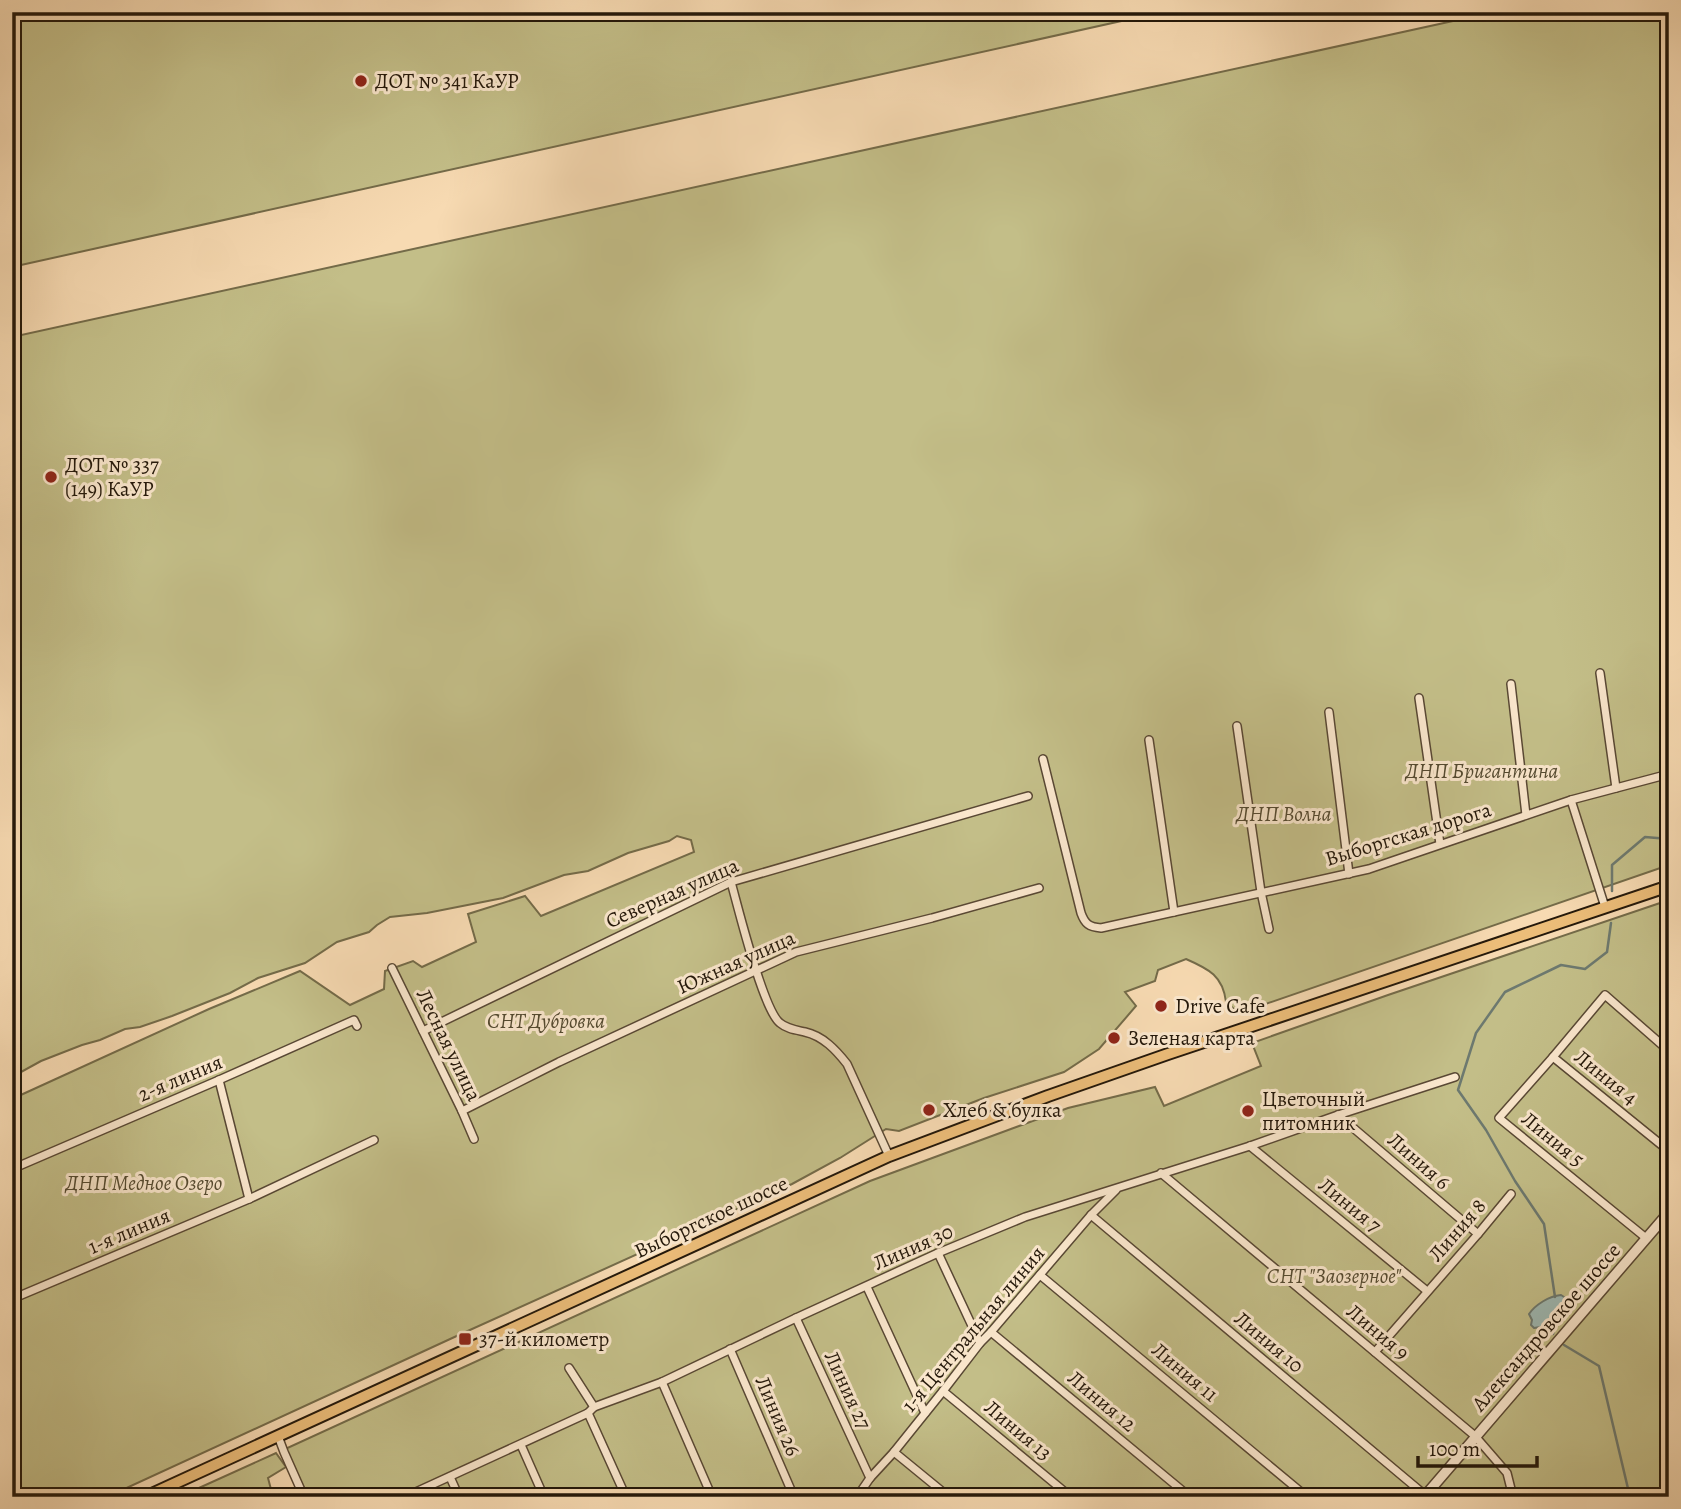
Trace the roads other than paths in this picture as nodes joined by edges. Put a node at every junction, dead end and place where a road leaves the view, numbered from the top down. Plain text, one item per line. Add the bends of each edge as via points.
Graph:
1 (1600, 673) dead end
2 (1511, 684) dead end
3 (1419, 698) dead end
4 (1329, 712) dead end
5 (1237, 726) dead end
6 (1149, 740) dead end
7 (1043, 758) dead end
8 (1669, 774) edge
9 (1616, 788) junction
10 (1028, 796) dead end
11 (1571, 800) junction
12 (1525, 815) junction
13 (1440, 845) junction
14 (1349, 874) junction
15 (731, 882) junction
16 (1669, 886) edge
17 (1039, 888) dead end
18 (1261, 892) junction
19 (1605, 907) junction
20 (1174, 912) junction
21 (1269, 929) dead end
22 (392, 968) dead end
23 (756, 970) junction
24 (357, 1026) dead end
25 (423, 1031) junction
26 (1669, 1051) edge
27 (1553, 1057) junction
28 (1455, 1077) dead end
29 (219, 1080) junction
30 (463, 1111) junction
31 (1338, 1115) junction
32 (474, 1139) dead end
33 (374, 1140) dead end
34 (1250, 1146) junction
35 (1669, 1151) edge
36 (889, 1157) junction
37 (12, 1169) edge
38 (1161, 1173) junction
39 (1118, 1186) junction
40 (1511, 1194) dead end
41 (250, 1199) junction
42 (1669, 1212) edge
43 (1091, 1214) junction
44 (1478, 1234) junction
45 (1646, 1238) junction
46 (938, 1253) junction
47 (1040, 1275) junction
48 (867, 1287) junction
49 (1427, 1291) junction
50 (12, 1299) edge
51 (796, 1318) junction
52 (991, 1332) junction
53 (980, 1343) junction
54 (730, 1349) junction
55 (1375, 1352) junction
56 (569, 1368) dead end
57 (662, 1382) junction
58 (943, 1391) junction
59 (591, 1410) junction
60 (925, 1413) junction
61 (278, 1436) junction
62 (1475, 1436) junction
63 (521, 1445) junction
64 (894, 1451) junction
65 (450, 1476) junction
66 (870, 1478) junction
67 (1425, 1496) edge
68 (145, 1497) edge
69 (304, 1497) edge
70 (405, 1497) edge
71 (459, 1497) edge
72 (544, 1497) edge
73 (626, 1497) edge
74 (712, 1497) edge
75 (794, 1497) edge
76 (857, 1497) edge
77 (949, 1497) edge
78 (1071, 1497) edge
79 (1190, 1497) edge
80 (1307, 1497) edge
81 (1513, 1497) edge

1 - 9 street
2 - 12 street
3 - 13 street
4 - 14 street
5 - 18 street
6 - 20 street
7 - 20 street, Выборгская дорога via 1085,922 1101,928
8 - 9 street, Выборгская дорога
9 - 11 street, Выборгская дорога
10 - 15 street, Северная улица
11 - 12 street, Выборгская дорога
11 - 19 street
12 - 13 street, Выборгская дорога
13 - 14 street, Выборгская дорога
14 - 18 street, Выборгская дорога
15 - 23 street
15 - 25 street, Северная улица
16 - 19 main road
17 - 23 street, Южная улица via 796,952
18 - 20 street, Выборгская дорога
18 - 21 street
19 - 36 main road, Выборгское шоссе via 1048,1096
22 - 25 street, Лесная улица
23 - 30 street, Южная улица
23 - 36 street via 781,1025 827,1043 847,1064
24 - 29 street, 2-я линия via 354,1020
25 - 30 street, Лесная улица
26 - 27 street, Линия 5 via 1605,995
27 - 35 street, Линия 4
27 - 45 street, Линия 5 via 1499,1118
28 - 31 street, Линия 30
29 - 37 street, 2-я линия
29 - 41 street
30 - 32 street, Лесная улица
31 - 34 street, Линия 30
31 - 44 street, Линия 6
33 - 41 street, 1-я линия
34 - 38 street, Линия 30
34 - 49 street, Линия 7
36 - 61 main road, Выборгское шоссе
38 - 39 street, Линия 30
38 - 55 street, Линия 9
39 - 43 street, 1-я Центральная линия
39 - 46 street, Линия 30
40 - 44 street, Линия 8
41 - 50 street, 1-я линия
42 - 45 street, Александровское шоссе
43 - 47 street, 1-я Центральная линия
43 - 67 street, Линия 10
44 - 49 street, Линия 8
45 - 62 street, Александровское шоссе
46 - 48 street, Линия 30
46 - 53 street
47 - 52 street, 1-я Центральная линия
47 - 80 street, Линия 11
48 - 51 street, Линия 30
48 - 60 street
49 - 55 street, Линия 8
51 - 54 street, Линия 30
51 - 66 street, Линия 27
52 - 53 street, 1-я Центральная линия
52 - 79 street, Линия 12
53 - 58 street, 1-я Центральная линия
54 - 57 street, Линия 30
54 - 75 street, Линия 26
55 - 62 street, Линия 9
56 - 59 street
57 - 59 street, Линия 30
57 - 74 street
58 - 60 street, 1-я Центральная линия
58 - 78 street, Линия 13
59 - 63 street, Линия 30
59 - 73 street
60 - 64 street, 1-я Центральная линия
61 - 68 main road, Выборгское шоссе
61 - 69 street
62 - 67 street, Александровское шоссе
62 - 81 street, Линия 9 via 1507,1473
63 - 65 street, Линия 30
63 - 72 street
64 - 66 street, 1-я Центральная линия
64 - 77 street
65 - 70 street, Линия 30
65 - 71 street
66 - 76 street, 1-я Центральная линия

